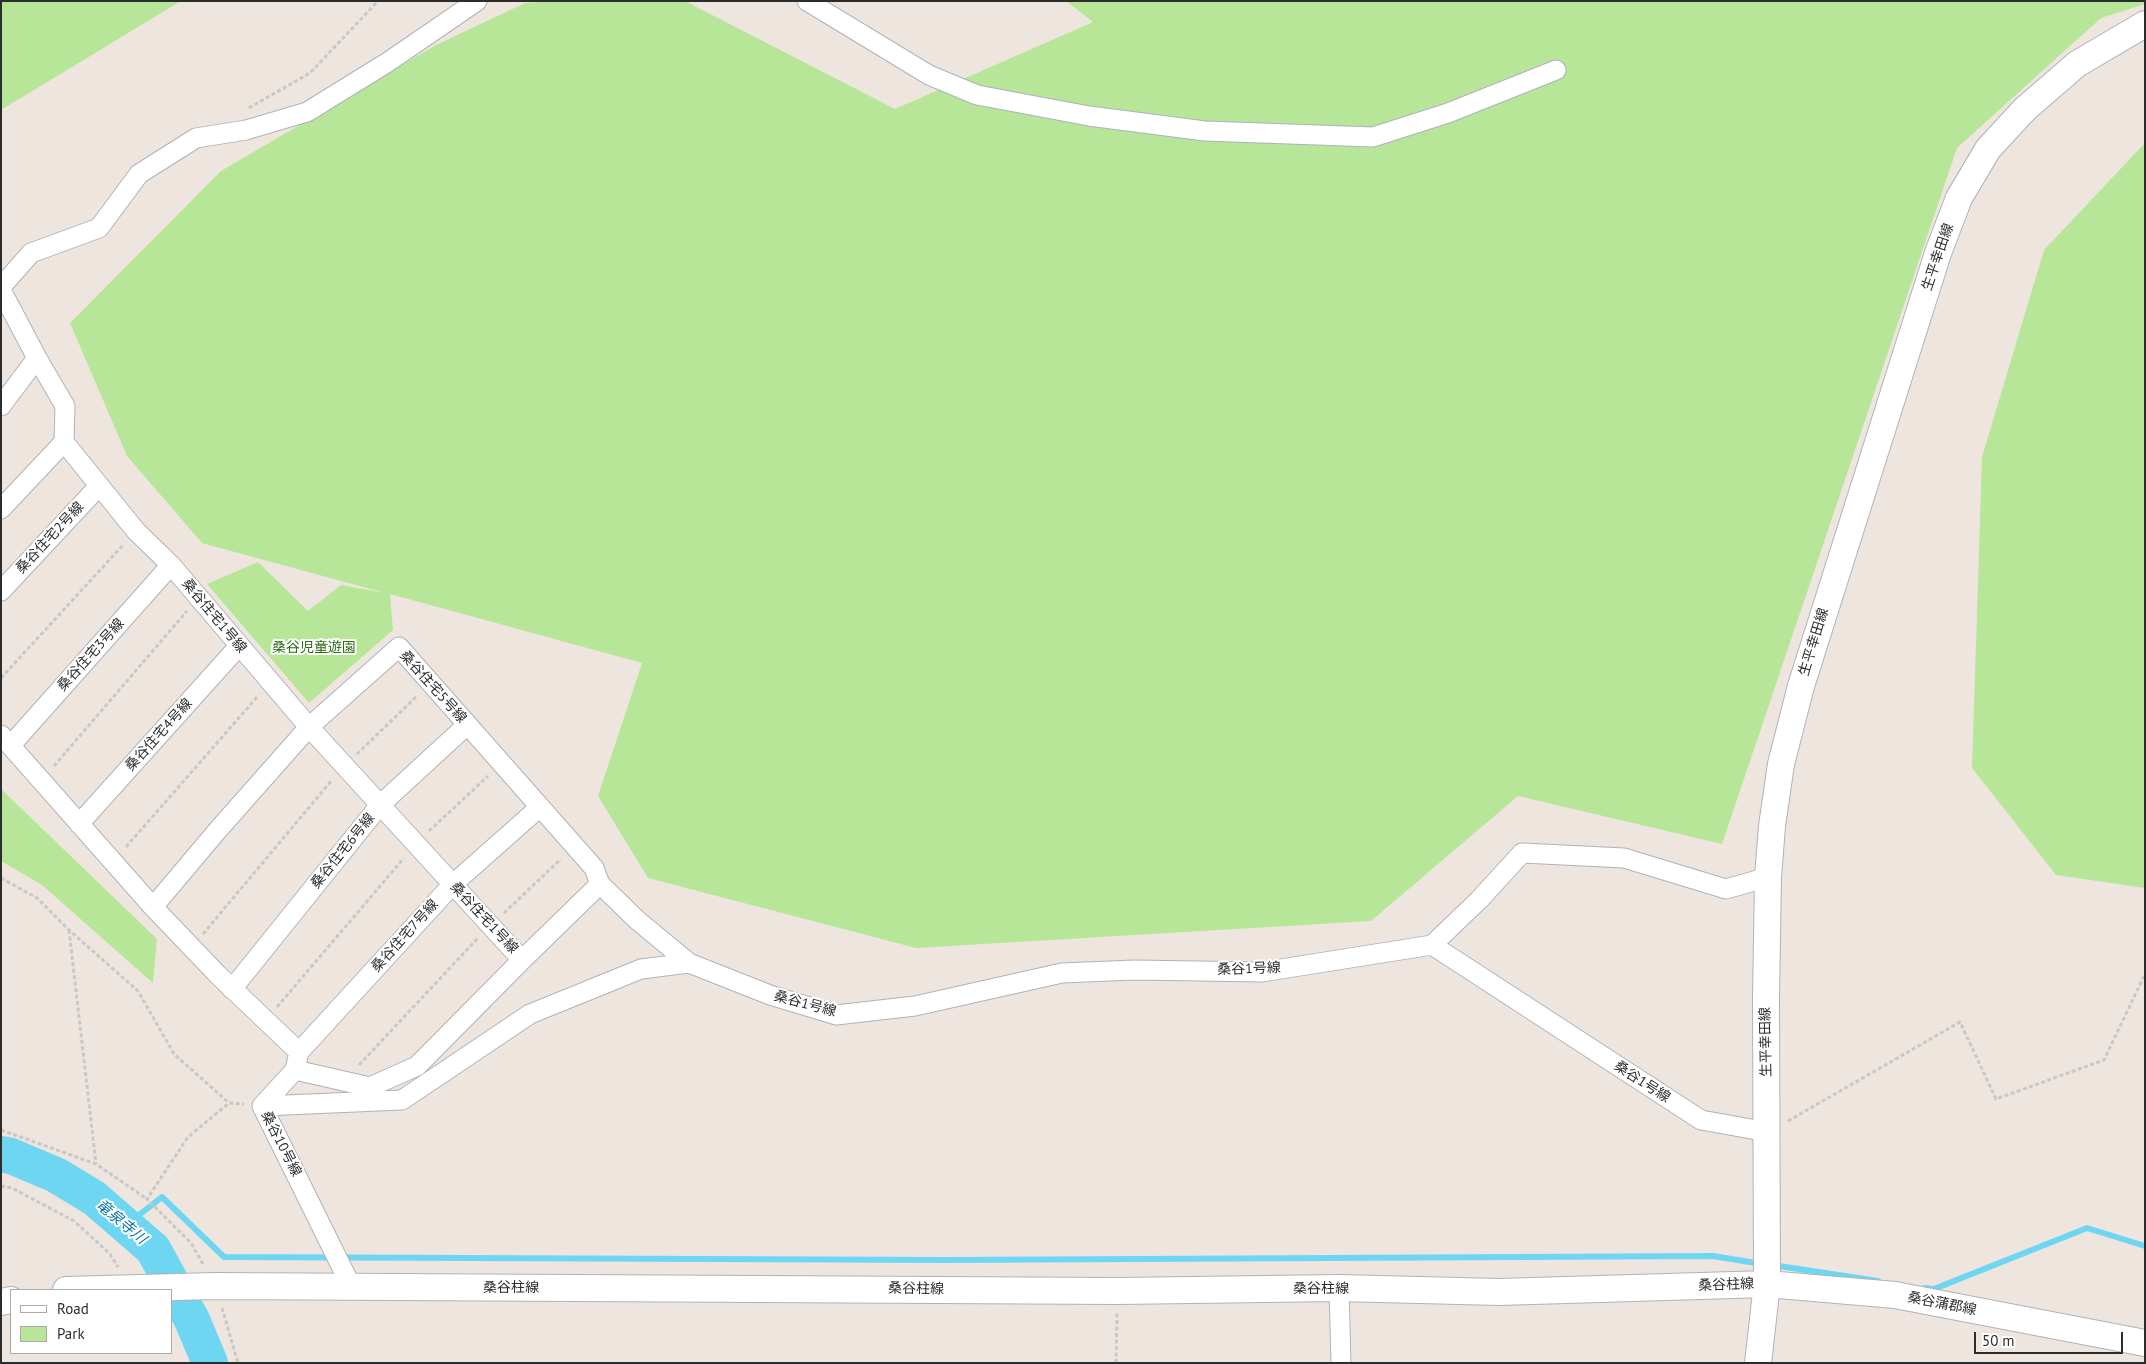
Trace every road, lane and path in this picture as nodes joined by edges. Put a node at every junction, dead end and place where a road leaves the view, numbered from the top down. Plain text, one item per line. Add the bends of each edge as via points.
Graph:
1 (378, 1) edge
2 (477, 1) edge
3 (807, 1) edge
4 (2145, 24) edge
5 (1556, 70) dead end
6 (245, 110) dead end
7 (1, 288) edge
8 (36, 358) junction
9 (1, 406) edge
10 (64, 442) junction
11 (99, 486) junction
12 (1, 510) edge
13 (136, 531) junction
14 (171, 565) junction
15 (1, 591) edge
16 (198, 598) junction
17 (239, 646) junction
18 (1, 678) edge
19 (270, 682) junction
20 (430, 683) junction
21 (467, 725) junction
22 (309, 728) junction
23 (6, 740) edge
24 (501, 763) junction
25 (344, 766) junction
26 (41, 780) junction
27 (380, 805) junction
28 (540, 808) junction
29 (79, 824) junction
30 (416, 844) junction
31 (574, 846) junction
32 (113, 862) junction
33 (1768, 877) junction
34 (1, 878) edge
35 (453, 884) junction
36 (600, 884) junction
37 (153, 907) junction
38 (491, 925) junction
39 (69, 930) junction
40 (1432, 946) junction
41 (191, 947) junction
42 (522, 960) junction
43 (690, 963) junction
44 (2145, 974) edge
45 (232, 989) junction
46 (266, 1020) junction
47 (297, 1061) junction
48 (343, 1081) junction
49 (229, 1103) junction
50 (262, 1106) junction
51 (1, 1130) edge
52 (1768, 1132) junction
53 (96, 1164) junction
54 (1, 1186) edge
55 (147, 1199) junction
56 (1767, 1284) junction
57 (215, 1286) junction
58 (130, 1287) junction
59 (352, 1288) junction
60 (1339, 1288) junction
61 (87, 1289) edge
62 (1118, 1290) junction
63 (2145, 1343) edge
64 (238, 1363) edge
65 (1116, 1363) edge
66 (1341, 1363) edge
67 (1758, 1363) edge

1 - 6 path via 310,73
2 - 7 street via 307,112 246,130 196,138 139,174 99,228 31,253
3 - 5 street via 929,75 977,95 1089,116 1205,131 1373,137 1448,113
4 - 33 main road, 生平幸田線 via 2078,64 2025,109 1988,150 1960,198 1938,253 1801,686 1780,764
7 - 8 street
8 - 9 street
8 - 10 street via 66,406
10 - 11 street, 桑谷住宅1号線
10 - 12 street
11 - 13 street, 桑谷住宅1号線
11 - 15 street, 桑谷住宅2号線
13 - 14 street, 桑谷住宅1号線
13 - 18 path
14 - 16 street, 桑谷住宅1号線
14 - 23 street, 桑谷住宅3号線
16 - 17 street, 桑谷住宅1号線
16 - 26 path
17 - 19 street, 桑谷住宅1号線
17 - 29 street, 桑谷住宅4号線
19 - 22 street, 桑谷住宅1号線
19 - 32 path
20 - 21 street, 桑谷住宅5号線
20 - 22 street, 桑谷住宅5号線 via 399,647
20 - 25 path
21 - 24 street, 桑谷住宅5号線
21 - 27 street, 桑谷住宅6号線
22 - 25 street, 桑谷住宅1号線
22 - 37 street, 桑谷住宅5号線
23 - 26 street
24 - 28 street, 桑谷住宅5号線
24 - 30 path
25 - 27 street, 桑谷住宅1号線
25 - 41 path
26 - 29 street
27 - 30 street, 桑谷住宅1号線
27 - 45 street, 桑谷住宅6号線
28 - 31 street, 桑谷住宅5号線
28 - 35 street, 桑谷住宅7号線
29 - 32 street
30 - 35 street, 桑谷住宅1号線
30 - 46 path
31 - 36 street, 桑谷住宅5号線 via 594,868
31 - 38 path
32 - 37 street
33 - 40 street via 1726,889 1624,858 1522,853
33 - 52 main road, 生平幸田線
34 - 39 path via 37,898
35 - 38 street, 桑谷住宅1号線
35 - 47 street, 桑谷住宅7号線
36 - 42 street
36 - 43 street, 桑谷住宅5号線 via 637,920
37 - 41 street
38 - 42 street, 桑谷住宅1号線
38 - 48 path
39 - 49 path via 138,991 174,1054
39 - 53 path
40 - 43 street, 桑谷1号線 via 1262,972 1134,970 1062,973 915,1006 836,1015 770,995
40 - 52 street, 桑谷1号線 via 1702,1120
41 - 45 street
42 - 48 street, 桑谷住宅1号線 via 417,1066 370,1087
43 - 50 street via 641,969 530,1014 402,1100
44 - 52 path via 2104,1060 1996,1099 1960,1022
45 - 46 street
46 - 47 street
47 - 48 street, 桑谷住宅1号線
47 - 50 street, 桑谷住宅7号線
49 - 50 path, 桑谷10号線
49 - 55 path via 188,1137
50 - 59 street, 桑谷10号線
51 - 53 path
52 - 56 main road, 生平幸田線
53 - 55 path
54 - 58 path via 12,1188 74,1221 110,1254
55 - 57 path via 190,1242
56 - 60 main road, 桑谷柱線 via 1499,1292
56 - 63 main road, 桑谷蒲郡線 via 1895,1295
56 - 67 main road, 生平幸田線
57 - 58 main road, 桑谷柱線
57 - 59 main road, 桑谷柱線
57 - 64 path
58 - 61 main road, 桑谷柱線
59 - 62 main road, 桑谷柱線
60 - 62 main road, 桑谷柱線
60 - 66 street
62 - 65 path

